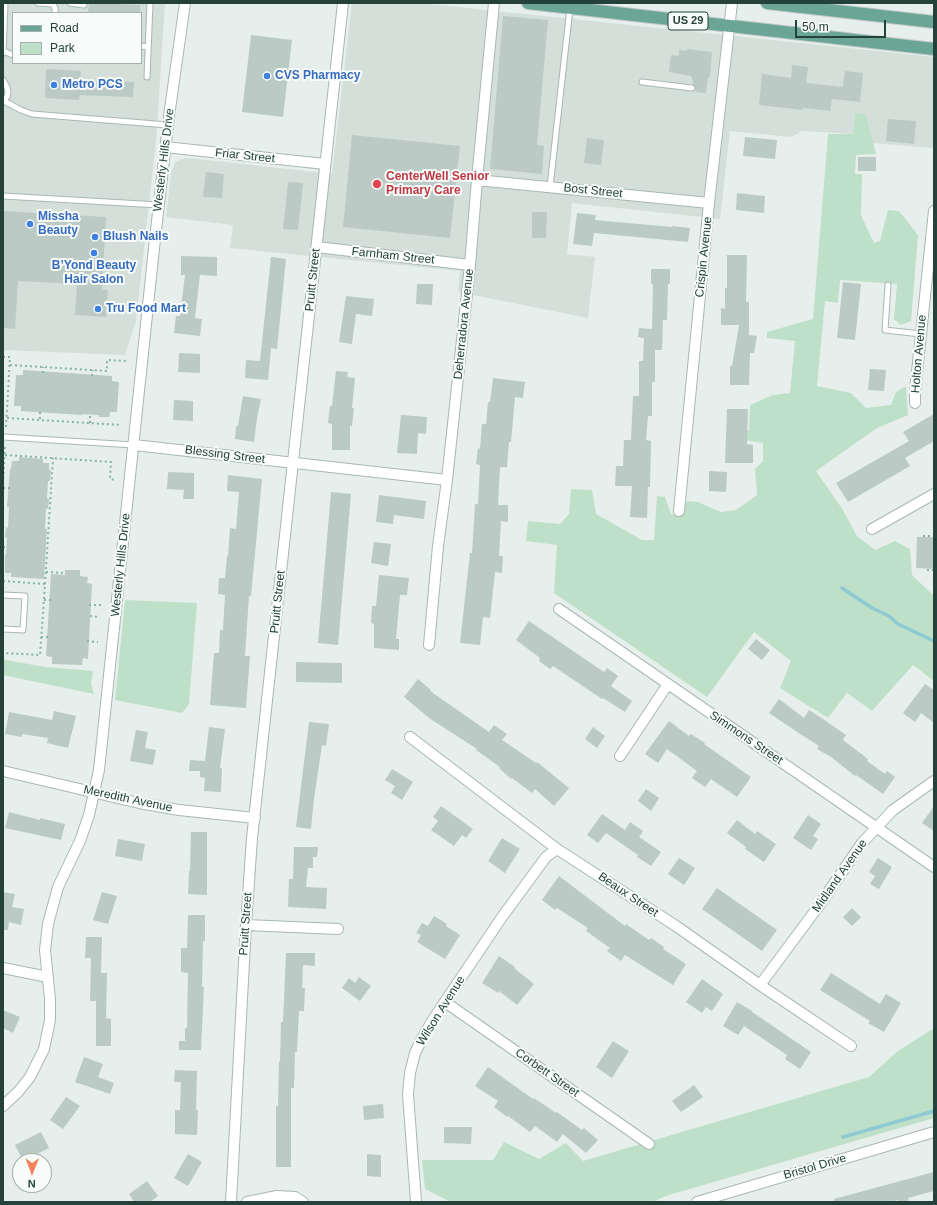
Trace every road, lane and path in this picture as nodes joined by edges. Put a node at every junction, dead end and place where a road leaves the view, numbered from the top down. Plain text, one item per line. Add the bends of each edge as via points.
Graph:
1 (5, 3) edge
2 (38, 3) edge
3 (70, 3) edge
4 (150, 3) edge
5 (185, 3) edge
6 (343, 3) edge
7 (494, 3) edge
8 (528, 3) edge
9 (732, 3) edge
10 (766, 3) edge
11 (84, 4) dead end
12 (570, 8) junction
13 (55, 12) edge
14 (934, 22) edge
15 (730, 25) junction
16 (142, 46) edge
17 (148, 47) junction
18 (934, 49) edge
19 (3, 51) edge
20 (142, 61) edge
21 (148, 62) junction
22 (147, 77) dead end
23 (3, 80) edge
24 (642, 82) dead end
25 (692, 88) dead end
26 (4, 102) edge
27 (168, 125) junction
28 (165, 147) junction
29 (325, 164) junction
30 (477, 180) junction
31 (550, 187) junction
32 (3, 196) edge
33 (709, 203) junction
34 (159, 205) junction
35 (934, 211) edge
36 (317, 247) junction
37 (470, 265) junction
38 (888, 285) dead end
39 (920, 334) junction
40 (3, 357) edge
41 (128, 361) dead end
42 (10, 365) junction
43 (43, 367) junction
44 (93, 370) junction
45 (43, 373) dead end
46 (92, 376) dead end
47 (916, 403) dead end
48 (40, 411) dead end
49 (90, 414) dead end
50 (7, 418) junction
51 (40, 420) junction
52 (90, 423) junction
53 (121, 425) dead end
54 (6, 427) dead end
55 (3, 437) edge
56 (5, 444) dead end
57 (134, 444) junction
58 (5, 455) junction
59 (53, 458) junction
60 (294, 463) junction
61 (115, 480) dead end
62 (447, 480) junction
63 (3, 484) edge
64 (3, 488) edge
65 (10, 488) dead end
66 (48, 490) dead end
67 (51, 490) junction
68 (934, 494) edge
69 (679, 511) dead end
70 (872, 529) dead end
71 (923, 536) dead end
72 (934, 536) edge
73 (3, 547) edge
74 (7, 547) dead end
75 (44, 550) dead end
76 (47, 550) junction
77 (927, 570) dead end
78 (934, 570) edge
79 (46, 572) junction
80 (65, 573) dead end
81 (45, 584) dead end
82 (3, 595) edge
83 (44, 600) dead end
84 (52, 600) dead end
85 (89, 605) dead end
86 (101, 606) dead end
87 (559, 609) dead end
88 (90, 616) dead end
89 (100, 617) dead end
90 (3, 629) edge
91 (41, 637) dead end
92 (50, 637) dead end
93 (87, 641) dead end
94 (98, 642) dead end
95 (429, 646) dead end
96 (668, 684) junction
97 (410, 737) dead end
98 (620, 756) dead end
99 (3, 771) edge
100 (934, 781) edge
101 (95, 793) junction
102 (255, 818) junction
103 (876, 827) junction
104 (557, 849) junction
105 (934, 867) edge
106 (246, 925) junction
107 (338, 929) dead end
108 (3, 968) edge
109 (48, 977) junction
110 (760, 985) junction
111 (445, 1002) junction
112 (851, 1046) dead end
113 (3, 1106) edge
114 (934, 1132) edge
115 (649, 1144) dead end
116 (231, 1202) edge
117 (247, 1202) edge
118 (303, 1202) edge
119 (416, 1202) edge
120 (697, 1202) edge

1 - 19 lane
2 - 13 lane via 53,4
3 - 11 lane
4 - 17 lane
5 - 27 street, Westerly Hills Drive
6 - 29 street, Pruitt Street
7 - 30 street, Deherradora Avenue
8 - 12 main road, US 29
9 - 15 street, Crispin Avenue
10 - 14 main road
12 - 15 main road, US 29
12 - 31 lane
15 - 18 main road, US 29
15 - 33 street, Crispin Avenue
16 - 17 lane
17 - 21 lane
20 - 21 lane
21 - 22 lane
23 - 26 lane via 8,92
24 - 25 lane
26 - 27 lane via 35,114
27 - 28 street, Westerly Hills Drive
28 - 29 street, Friar Street
28 - 34 street, Westerly Hills Drive
29 - 36 street, Pruitt Street
30 - 31 street, Bost Street
30 - 37 street, Deherradora Avenue
31 - 33 street, Bost Street
32 - 34 lane
33 - 69 street, Crispin Avenue
34 - 57 street, Westerly Hills Drive
35 - 39 street, Holton Avenue
36 - 37 street, Farnham Street
36 - 60 street, Pruitt Street
37 - 62 street, Deherradora Avenue
38 - 39 lane via 885,330
39 - 47 street, Holton Avenue
40 - 42 path via 10,357
41 - 44 path via 107,360 106,371
42 - 43 path
42 - 50 path
43 - 44 path
43 - 45 path
44 - 46 path
48 - 51 path
49 - 52 path
50 - 51 path
50 - 54 path
51 - 52 path
52 - 53 path
55 - 57 lane, Blessing Street
56 - 58 path
57 - 60 street, Blessing Street
57 - 101 street, Westerly Hills Drive
58 - 59 path
58 - 63 path
59 - 61 path via 111,462 110,479
59 - 67 path
60 - 62 street, Blessing Street
60 - 102 street, Pruitt Street
62 - 95 street, Deherradora Avenue
64 - 65 path
66 - 67 path
67 - 76 path
68 - 70 street
71 - 72 path
73 - 74 path
75 - 76 path
76 - 79 path
77 - 78 path
79 - 80 path
79 - 81 path
82 - 90 lane via 25,596 23,630
83 - 84 path
85 - 86 path
87 - 96 street, Simmons Street
88 - 89 path
91 - 92 path
93 - 94 path
96 - 98 street
96 - 103 street, Simmons Street
97 - 104 street, Beaux Street
99 - 101 street, Meredith Avenue
100 - 103 street, Midland Avenue via 893,810
101 - 102 street, Meredith Avenue via 180,810
101 - 109 street, Westerly Hills Drive via 80,842 58,887 50,912 45,950
102 - 106 street, Pruitt Street
103 - 105 street, Simmons Street
103 - 110 street, Midland Avenue
104 - 110 street, Beaux Street via 676,926
104 - 111 street, Wilson Avenue via 546,857 502,917
106 - 107 street
106 - 116 street, Pruitt Street
108 - 109 street
109 - 113 street, Westerly Hills Drive via 50,1020 44,1049 30,1077
110 - 112 street, Beaux Street
111 - 115 street, Corbett Street
111 - 119 street, Wilson Avenue via 415,1053 410,1073 408,1094
114 - 120 street, Bristol Drive
117 - 118 street via 277,1196 289,1196

